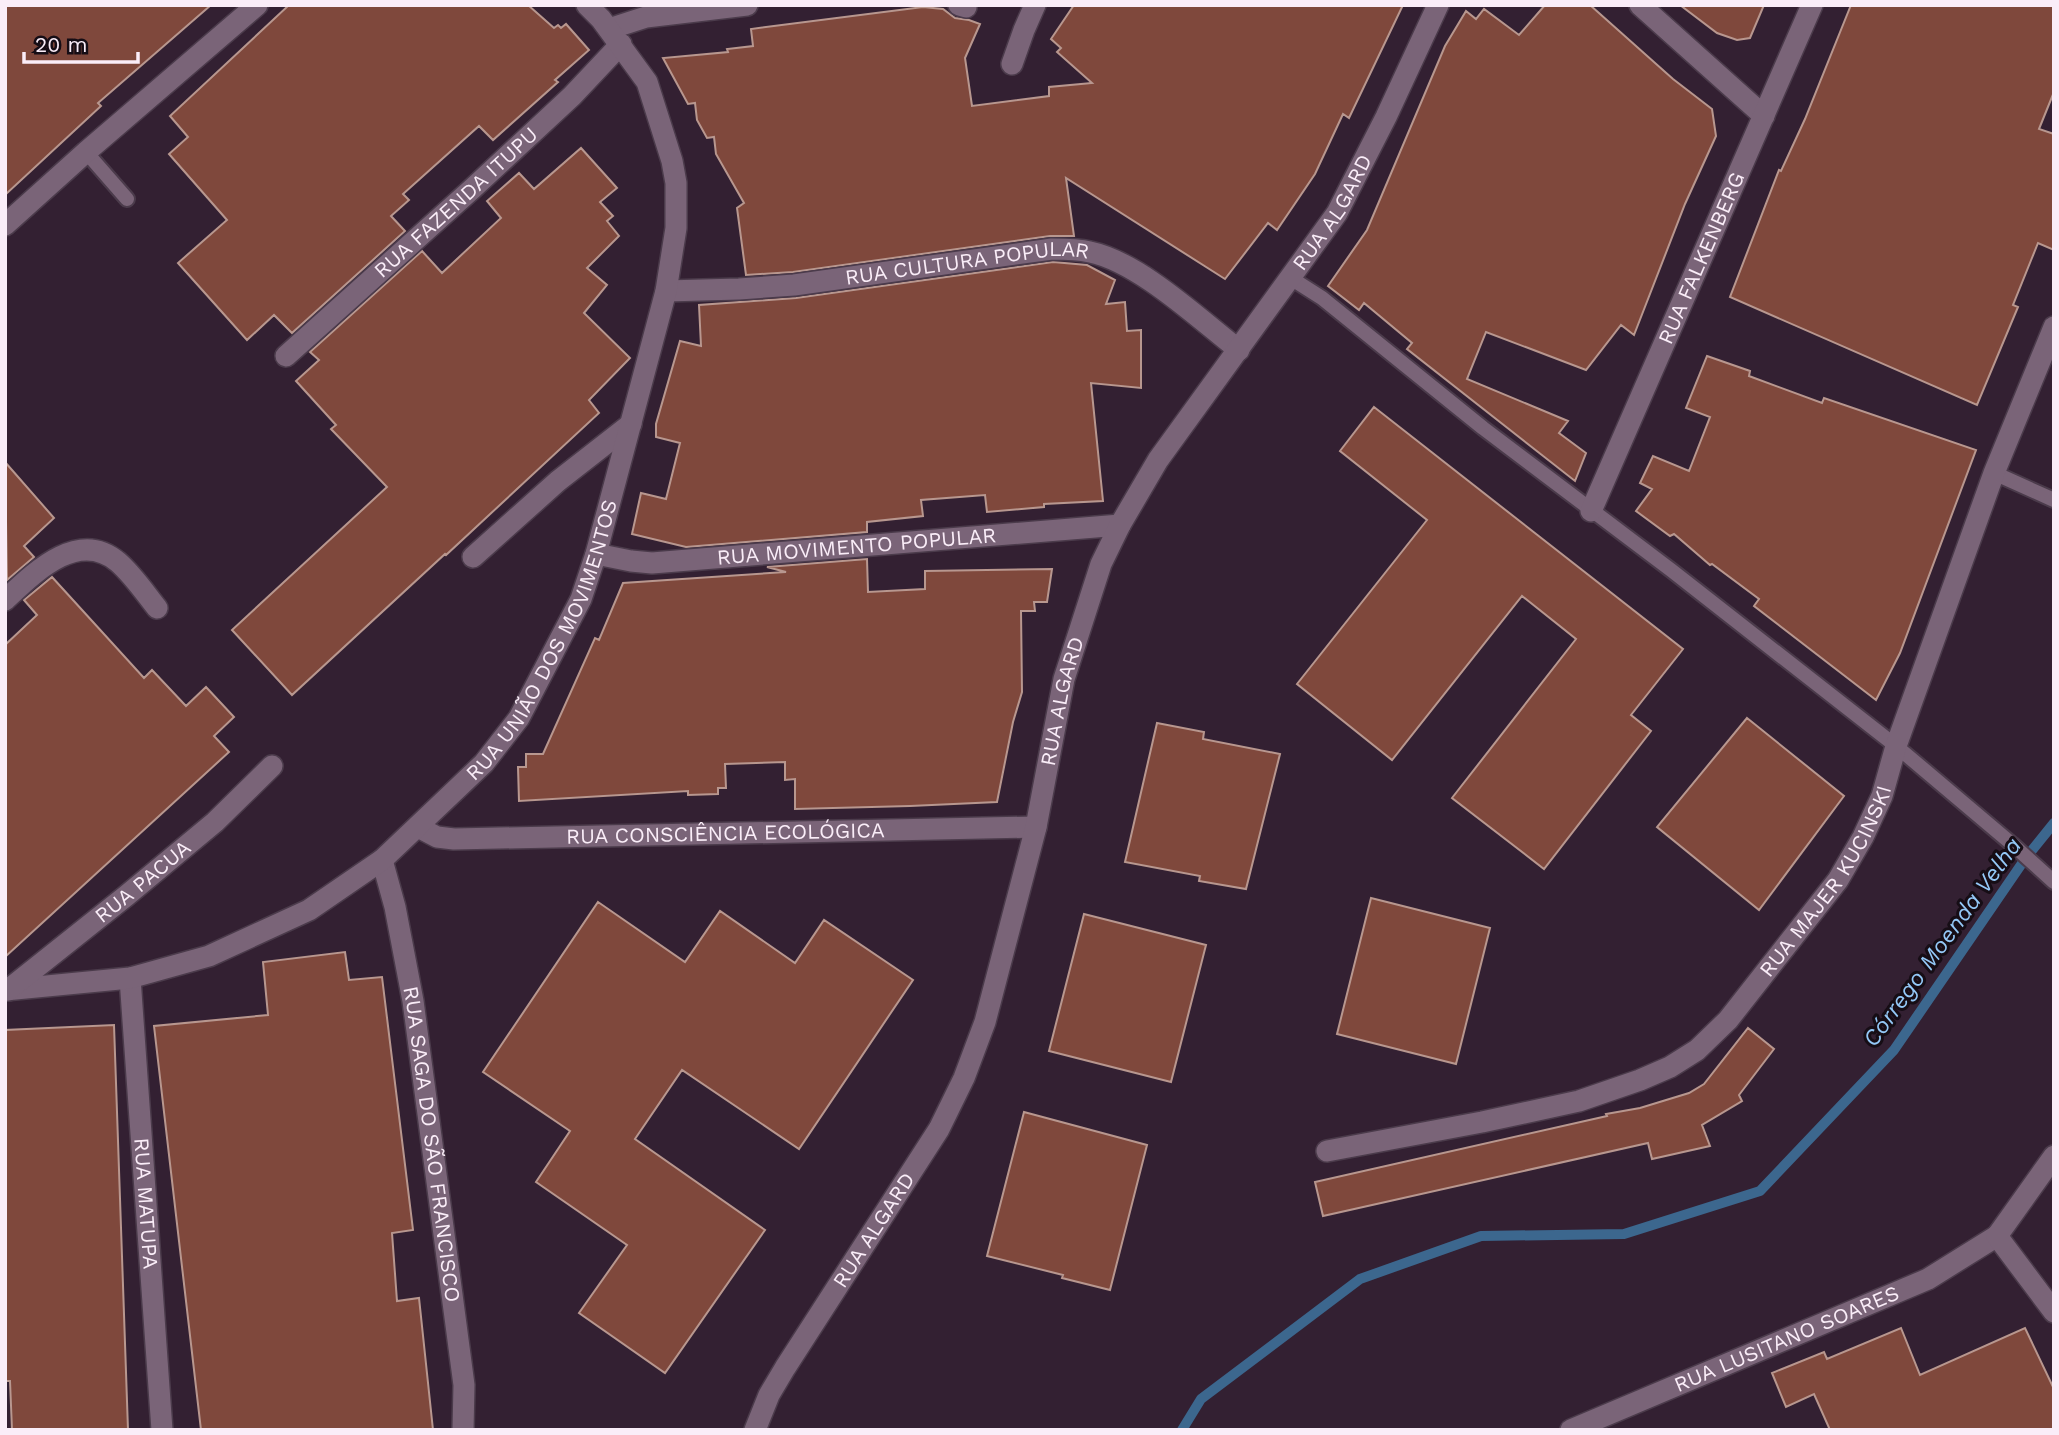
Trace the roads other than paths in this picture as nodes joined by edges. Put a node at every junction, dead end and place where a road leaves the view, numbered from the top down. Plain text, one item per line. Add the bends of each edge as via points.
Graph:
1 (257, 5) edge
2 (587, 5) edge
3 (747, 5) edge
4 (1035, 5) edge
5 (1438, 5) edge
6 (1640, 5) edge
7 (1812, 5) edge
8 (615, 36) junction
9 (1012, 64) dead end
10 (1764, 116) junction
11 (86, 152) junction
12 (127, 199) dead end
13 (5, 225) edge
14 (1289, 277) junction
15 (666, 291) junction
16 (2054, 327) edge
17 (1239, 350) junction
18 (286, 356) dead end
19 (631, 424) junction
20 (1994, 473) junction
21 (2054, 500) edge
22 (1591, 511) junction
23 (1120, 524) junction
24 (596, 554) junction
25 (473, 557) dead end
26 (5, 600) edge
27 (158, 608) dead end
28 (1896, 746) junction
29 (272, 766) dead end
30 (418, 827) junction
31 (1036, 827) junction
32 (382, 860) junction
33 (2054, 882) edge
34 (130, 978) junction
35 (7, 990) edge
36 (1327, 1151) dead end
37 (2054, 1156) edge
38 (1997, 1236) junction
39 (2054, 1312) edge
40 (162, 1430) edge
41 (463, 1430) edge
42 (755, 1430) edge
43 (1571, 1430) edge

1 - 11 street
2 - 8 street, RUA UNIÃO DOS MOVIMENTOS
3 - 8 street via 646,17
4 - 9 street
5 - 14 street, RUA ALGARD via 1387,117 1336,213
6 - 10 street
7 - 10 street, RUA FALKENBERG
8 - 15 street, RUA UNIÃO DOS MOVIMENTOS via 647,82 672,161 676,228
8 - 18 street, RUA FAZENDA ITUPU via 572,96
10 - 22 street, RUA FALKENBERG
11 - 12 lane
11 - 13 street
14 - 17 street, RUA ALGARD
14 - 22 lane via 1322,298
15 - 17 street, RUA CULTURA POPULAR via 793,285 1070,249 1119,261
15 - 19 street, RUA UNIÃO DOS MOVIMENTOS
16 - 20 street, RUA MAJER KUCINSKI
17 - 23 street, RUA ALGARD via 1166,448
19 - 24 street, RUA UNIÃO DOS MOVIMENTOS
19 - 25 street
20 - 21 lane
20 - 28 street, RUA MAJER KUCINSKI
22 - 28 lane
23 - 24 street, RUA MOVIMENTO POPULAR via 652,563
23 - 31 street, RUA ALGARD via 1101,564 1064,679
24 - 30 street, RUA UNIÃO DOS MOVIMENTOS via 581,599 519,718 484,764
26 - 27 street via 65,553 88,549 117,562
28 - 33 lane
28 - 36 street, RUA MAJER KUCINSKI via 1882,796 1838,880 1728,1020 1697,1050 1640,1080 1579,1101
29 - 35 street, RUA PACUA via 215,822
30 - 31 street, RUA CONSCIÊNCIA ECOLÓGICA via 454,839
30 - 32 street, RUA UNIÃO DOS MOVIMENTOS
31 - 42 street, RUA ALGARD via 985,1021 964,1078 939,1129 785,1368
32 - 34 street, RUA UNIÃO DOS MOVIMENTOS via 309,910 209,956
32 - 41 street, RUA SAGA DO SÃO FRANCISCO via 413,1001 464,1385
34 - 35 street, RUA UNIÃO DOS MOVIMENTOS
34 - 40 street, RUA MATUPA
37 - 38 street
38 - 39 street
38 - 43 street, RUA LUSITANO SOARES via 1896,1294

